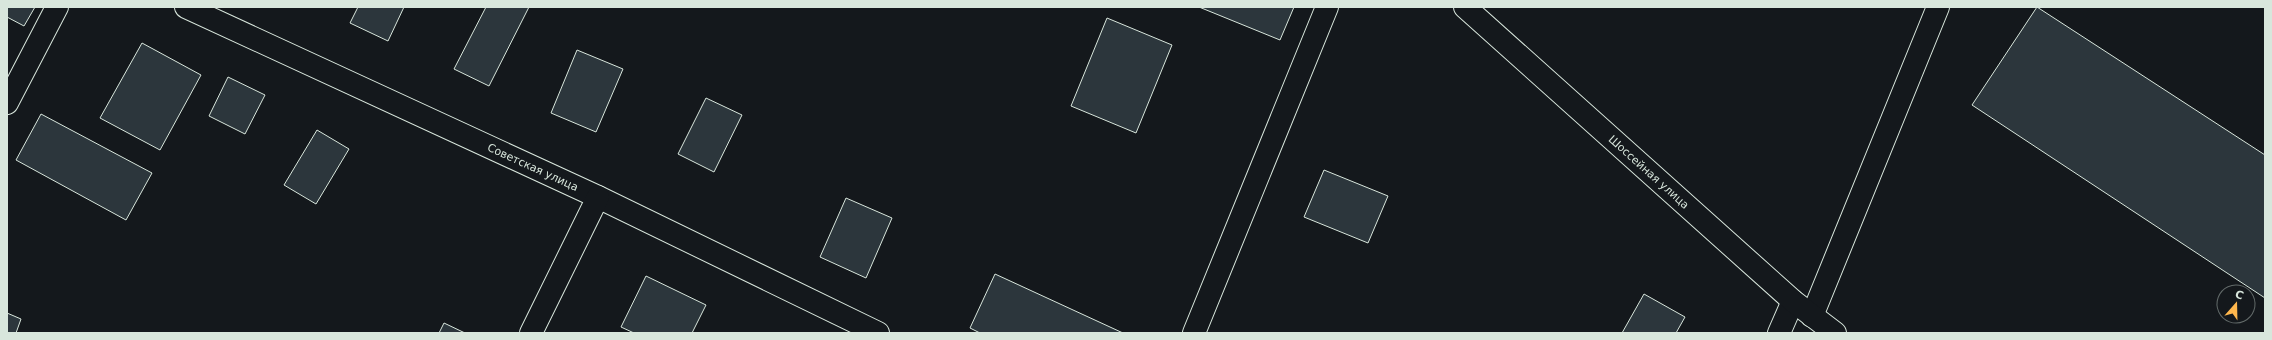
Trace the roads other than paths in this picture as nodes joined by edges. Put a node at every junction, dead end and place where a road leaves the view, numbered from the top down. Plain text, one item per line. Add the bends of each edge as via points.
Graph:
1 (57, 7) edge
2 (186, 7) edge
3 (1327, 7) edge
4 (1465, 7) edge
5 (1938, 7) edge
6 (7, 103) edge
7 (598, 197) junction
8 (1793, 301) junction
9 (1812, 316) junction
10 (531, 333) edge
11 (878, 333) edge
12 (1194, 333) edge
13 (1779, 333) edge
14 (1835, 333) edge

1 - 6 street
2 - 7 street, Советская улица
3 - 12 street
4 - 8 street, Шоссейная улица
5 - 9 street
7 - 10 street
7 - 11 street, Советская улица
8 - 9 street, Шоссейная улица
8 - 13 street
9 - 14 street, Шоссейная улица

